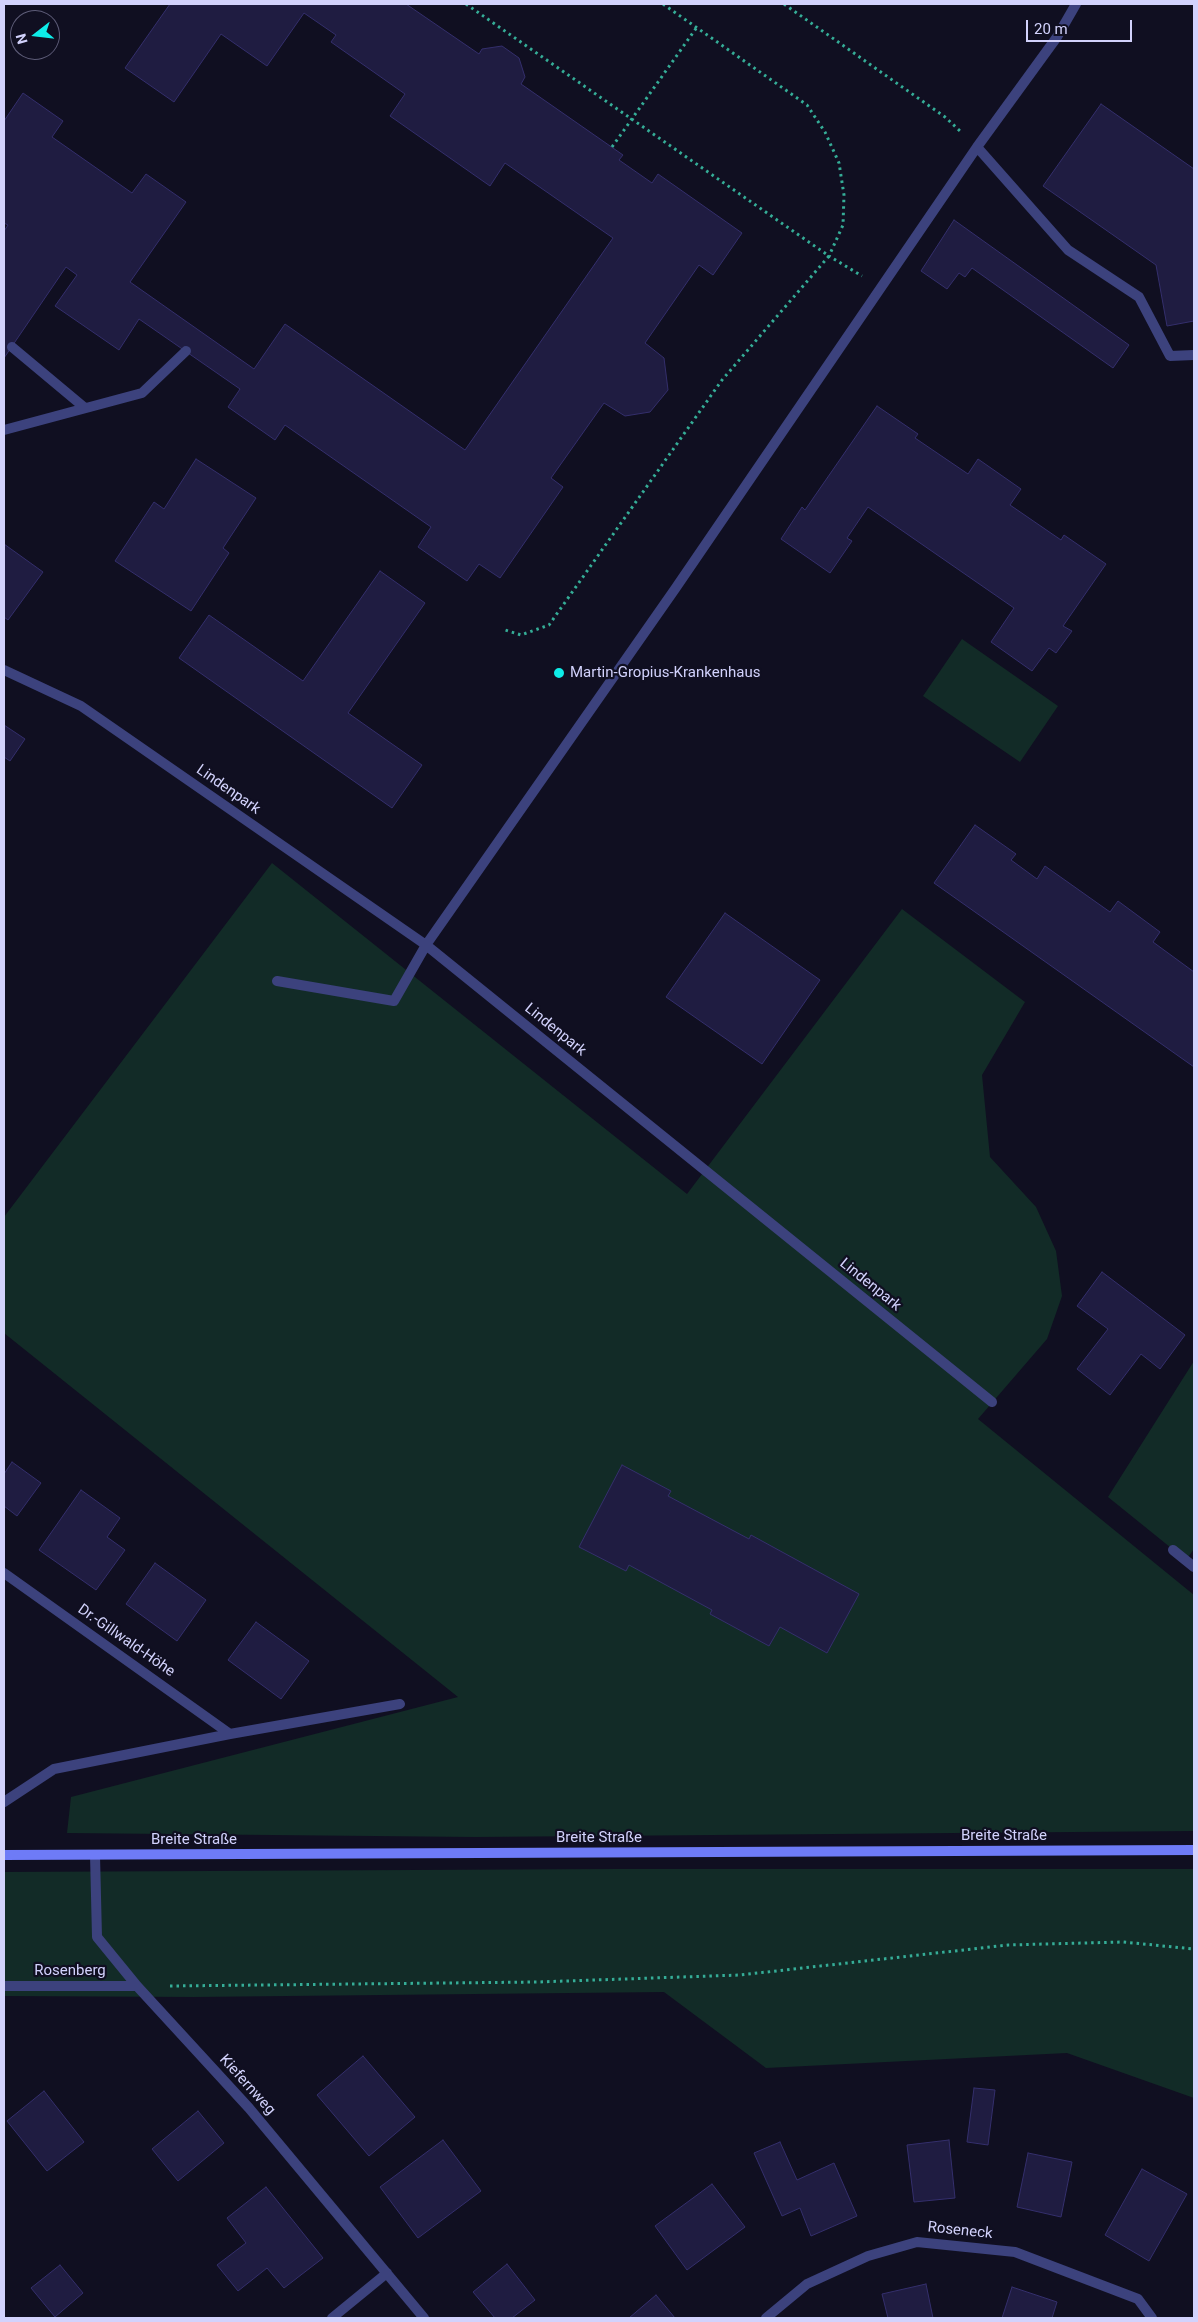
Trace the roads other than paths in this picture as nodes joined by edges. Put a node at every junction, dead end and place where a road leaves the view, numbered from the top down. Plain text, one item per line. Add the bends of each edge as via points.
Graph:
1 (1076, 4) edge
2 (976, 147) junction
3 (12, 347) dead end
4 (186, 351) dead end
5 (1194, 354) edge
6 (85, 408) junction
7 (4, 430) edge
8 (4, 670) edge
9 (426, 944) junction
10 (277, 980) dead end
11 (992, 1402) dead end
12 (1173, 1550) dead end
13 (1194, 1567) edge
14 (4, 1573) edge
15 (400, 1704) dead end
16 (230, 1734) junction
17 (4, 1802) edge
18 (1194, 1850) edge
19 (4, 1855) edge
20 (95, 1855) junction
21 (4, 1986) edge
22 (137, 1986) junction
23 (387, 2273) junction
24 (332, 2318) edge
25 (424, 2318) edge
26 (766, 2318) edge
27 (1152, 2318) edge

1 - 2 street via 1057,37
2 - 5 street via 1068,250 1139,297 1170,356
2 - 9 street via 664,605
3 - 6 street
4 - 6 street via 142,393
6 - 7 street
8 - 9 street, Lindenpark via 81,706
9 - 10 street via 394,1001
9 - 11 street, Lindenpark
12 - 13 street
14 - 16 street, Dr.-Gillwald-Höhe
15 - 16 street
16 - 17 street via 54,1769
18 - 20 main road, Breite Straße
19 - 20 main road, Breite Straße
20 - 22 street, Kiefernweg via 97,1937
21 - 22 street, Rosenberg
22 - 23 street, Kiefernweg via 249,2108
23 - 24 street
23 - 25 street, Kiefernweg
26 - 27 street, Roseneck via 807,2284 868,2256 917,2242 1015,2252 1138,2299

